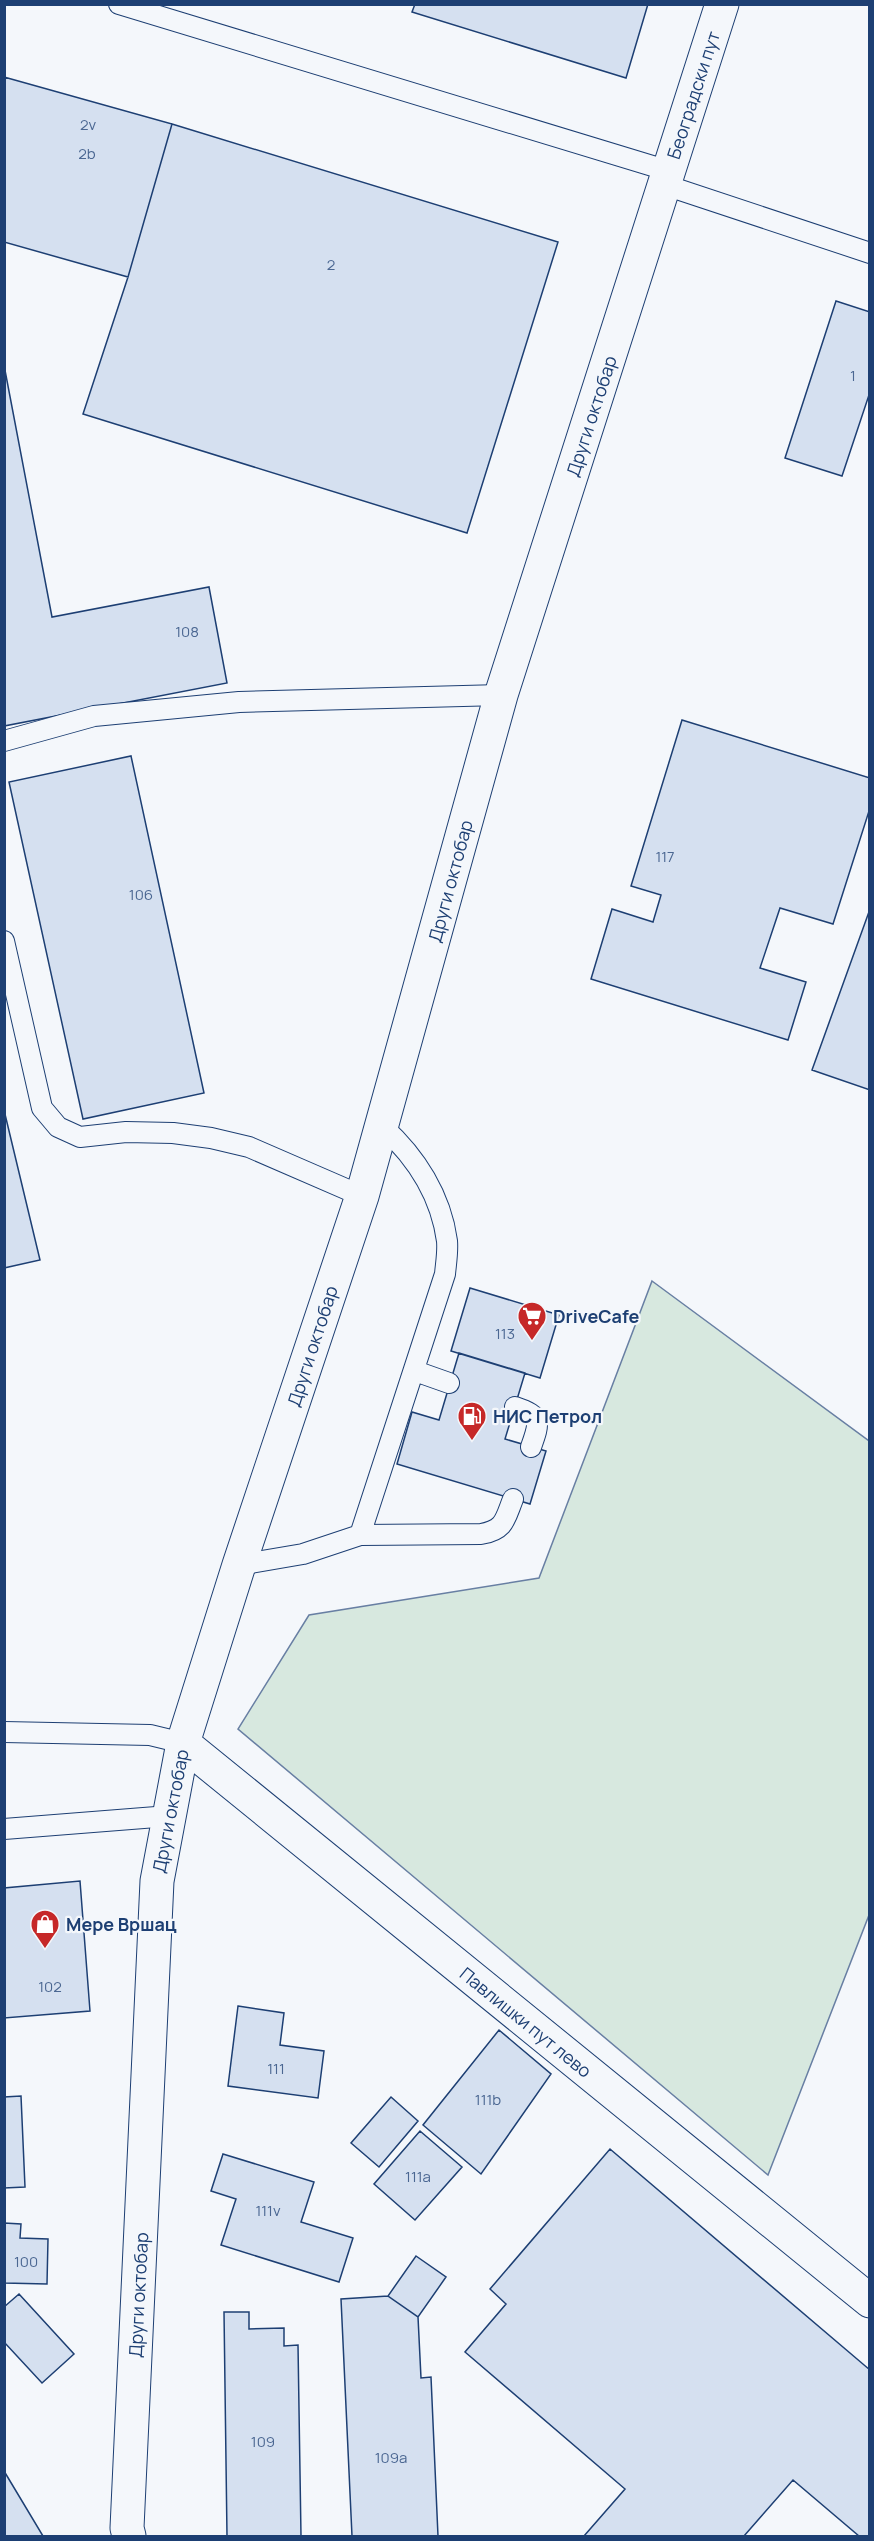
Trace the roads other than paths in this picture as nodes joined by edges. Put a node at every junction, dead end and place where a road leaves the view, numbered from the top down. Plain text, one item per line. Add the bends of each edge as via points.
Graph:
1 (119, 4) edge
2 (722, 4) edge
3 (667, 178) junction
4 (870, 253) edge
5 (501, 696) junction
6 (4, 741) edge
7 (4, 941) edge
8 (383, 1127) junction
9 (362, 1196) junction
10 (415, 1371) junction
11 (449, 1383) dead end
12 (515, 1407) dead end
13 (531, 1447) dead end
14 (513, 1499) dead end
15 (360, 1535) junction
16 (239, 1565) junction
17 (4, 1732) edge
18 (183, 1743) junction
19 (169, 1816) junction
20 (4, 1829) edge
21 (870, 2301) edge
22 (129, 2536) edge

1 - 3 lane
2 - 3 main road, Београдски пут
3 - 4 lane
3 - 5 main road, Други октобар
5 - 6 lane via 239,702 94,716
5 - 8 main road, Други октобар
7 - 9 lane via 42,1108 58,1127 80,1137 126,1132 211,1138 249,1147
8 - 9 main road, Други октобар
8 - 10 lane via 421,1168 441,1217 447,1244 444,1274
9 - 16 main road, Други октобар
10 - 11 lane
10 - 15 lane
12 - 13 lane via 532,1413 537,1420
14 - 15 lane via 503,1526 492,1532
15 - 16 lane via 303,1554
16 - 18 main road, Други октобар
17 - 18 lane via 150,1735
18 - 19 main road, Други октобар
18 - 21 main road, Павлишки пут лево
19 - 20 lane
19 - 22 main road, Други октобар via 157,1881

